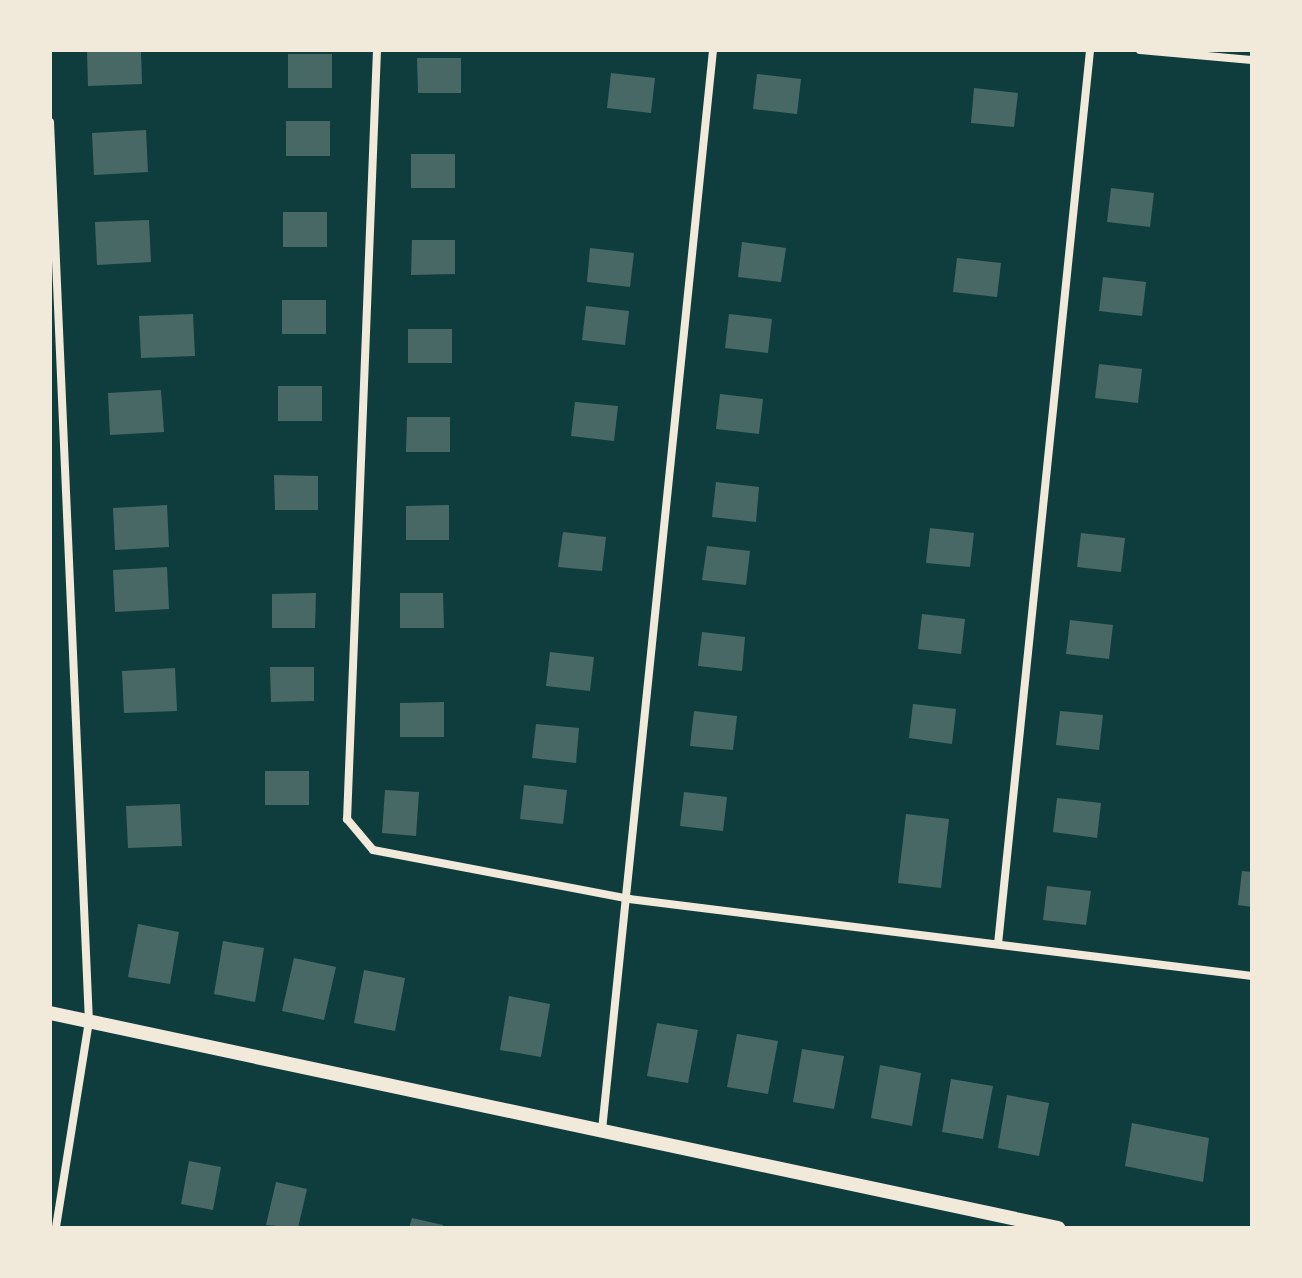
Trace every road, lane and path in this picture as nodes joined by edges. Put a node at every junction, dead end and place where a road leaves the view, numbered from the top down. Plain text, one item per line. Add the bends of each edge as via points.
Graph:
1 (377, 50) edge
2 (713, 50) edge
3 (1090, 50) edge
4 (1140, 50) edge
5 (1252, 60) edge
6 (50, 122) edge
7 (629, 899) junction
8 (998, 944) junction
9 (1252, 976) edge
10 (50, 1013) edge
11 (89, 1021) junction
12 (602, 1130) junction
13 (56, 1228) edge
14 (1058, 1228) edge

1 - 7 street via 347,819 373,850
2 - 7 street
3 - 8 street
4 - 5 street
6 - 11 street
7 - 8 street
7 - 12 street
8 - 9 street
10 - 11 street
11 - 12 street
11 - 13 street
12 - 14 street

